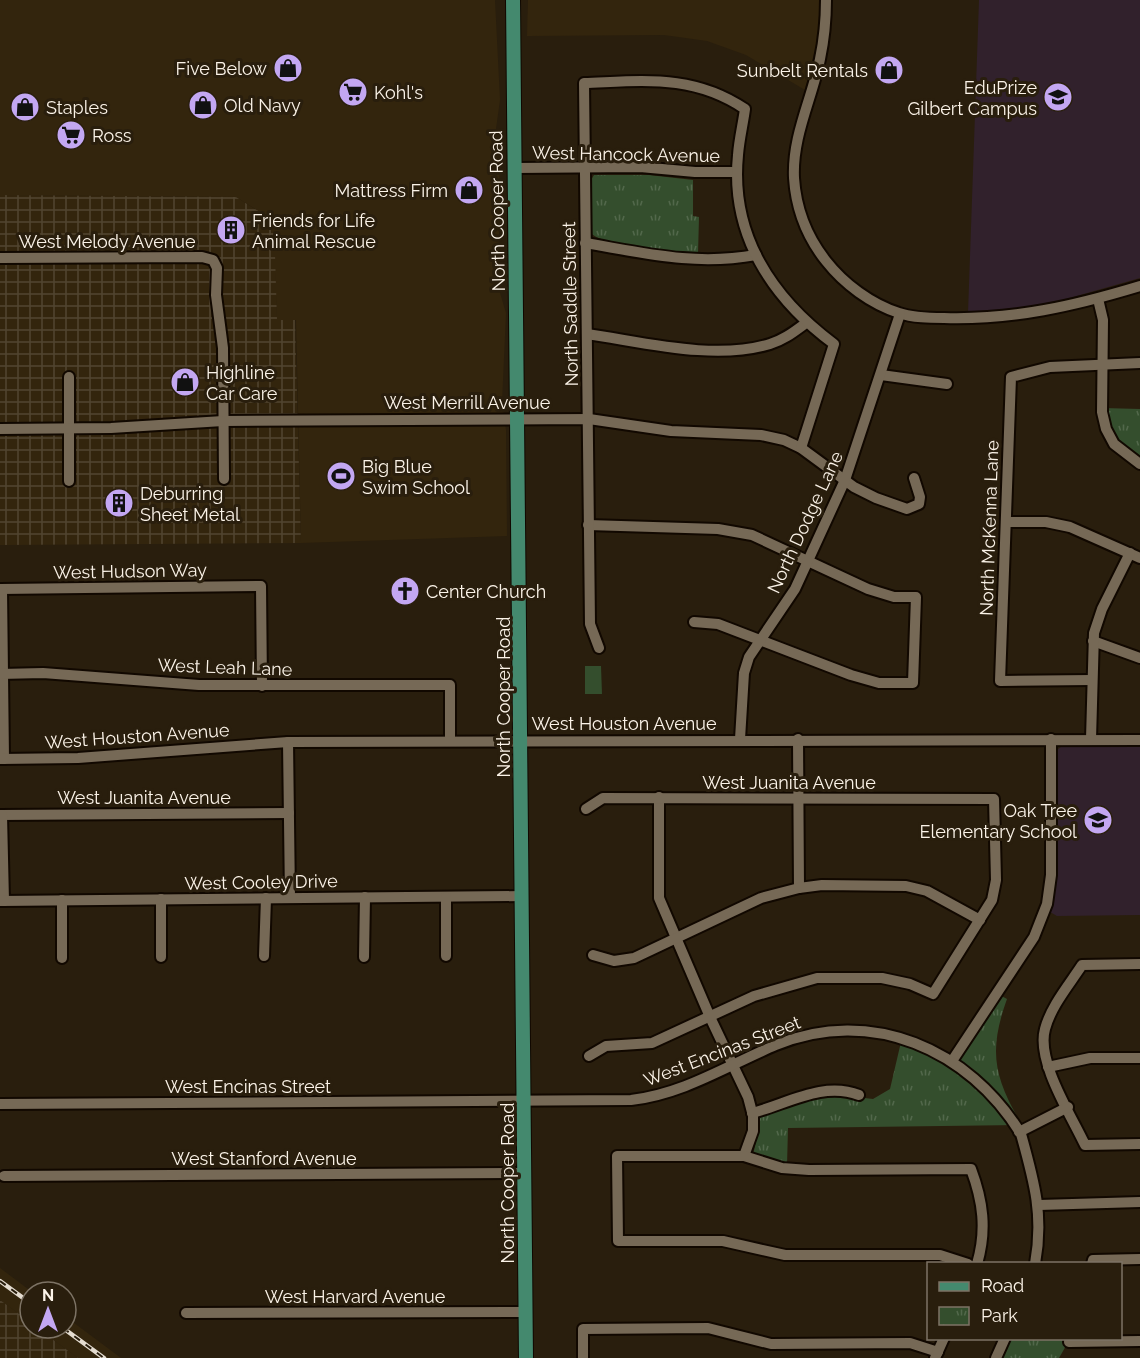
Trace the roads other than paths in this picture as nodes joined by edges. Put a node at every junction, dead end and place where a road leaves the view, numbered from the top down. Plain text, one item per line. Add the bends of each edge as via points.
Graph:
1 (513, 0) edge
2 (826, 0) edge
3 (515, 168) junction
4 (584, 169) junction
5 (737, 172) junction
6 (585, 243) junction
7 (756, 255) junction
8 (0, 258) edge
9 (1140, 286) edge
10 (1098, 299) junction
11 (900, 314) junction
12 (806, 323) junction
13 (587, 334) junction
14 (1102, 363) junction
15 (1140, 363) edge
16 (881, 375) junction
17 (69, 377) dead end
18 (947, 384) dead end
19 (518, 418) junction
20 (589, 419) junction
21 (223, 421) junction
22 (69, 428) junction
23 (0, 429) edge
24 (801, 448) junction
25 (1140, 464) edge
26 (224, 478) dead end
27 (914, 478) dead end
28 (845, 480) junction
29 (69, 481) dead end
30 (1006, 522) junction
31 (588, 525) junction
32 (1135, 555) edge
33 (807, 563) junction
34 (1, 589) edge
35 (694, 622) dead end
36 (759, 640) junction
37 (1093, 641) junction
38 (599, 648) dead end
39 (1140, 657) edge
40 (1, 674) edge
41 (1092, 681) junction
42 (262, 686) junction
43 (521, 739) junction
44 (740, 739) junction
45 (798, 739) junction
46 (450, 740) junction
47 (1051, 740) junction
48 (1091, 740) junction
49 (1140, 740) edge
50 (288, 742) junction
51 (2, 759) edge
52 (659, 797) junction
53 (797, 799) junction
54 (586, 808) dead end
55 (289, 813) junction
56 (1, 815) edge
57 (799, 888) junction
58 (522, 896) junction
59 (365, 897) junction
60 (446, 897) junction
61 (266, 898) junction
62 (290, 898) junction
63 (161, 899) junction
64 (62, 900) junction
65 (2, 901) edge
66 (980, 920) junction
67 (676, 939) junction
68 (593, 955) dead end
69 (264, 956) dead end
70 (446, 956) dead end
71 (161, 957) dead end
72 (364, 957) dead end
73 (62, 958) dead end
74 (1140, 964) edge
75 (710, 1017) junction
76 (589, 1056) dead end
77 (1140, 1058) edge
78 (952, 1061) junction
79 (733, 1065) junction
80 (1048, 1067) junction
81 (859, 1095) dead end
82 (524, 1100) junction
83 (0, 1104) edge
84 (1068, 1107) junction
85 (752, 1113) junction
86 (1019, 1132) junction
87 (1140, 1144) edge
88 (744, 1156) junction
89 (525, 1173) junction
90 (4, 1176) dead end
91 (1140, 1202) edge
92 (1039, 1205) junction
93 (1140, 1259) edge
94 (964, 1262) edge
95 (977, 1262) edge
96 (1035, 1262) edge
97 (1092, 1262) edge
98 (525, 1312) junction
99 (186, 1313) dead end
100 (943, 1340) edge
101 (1004, 1340) edge
102 (1070, 1340) edge
103 (1140, 1341) edge
104 (936, 1355) edge
105 (526, 1358) edge
106 (583, 1358) edge
107 (996, 1358) edge

1 - 3 main road, North Cooper Road
2 - 11 street via 820,59 798,132 796,197 811,241 838,276 876,303
3 - 4 street, West Hancock Avenue
3 - 19 main road, North Cooper Road
4 - 5 street, West Hancock Avenue via 640,167
4 - 5 street, North Saddle Street via 584,82 669,80 715,91 745,109
4 - 6 street, North Saddle Street
5 - 7 street via 742,212
6 - 7 street via 695,261
6 - 13 street, North Saddle Street
7 - 12 street via 782,299
8 - 21 street, West Melody Avenue via 213,260 217,268 216,295 223,348
9 - 10 street
10 - 11 street via 1020,316 965,319
10 - 14 street via 1103,320
11 - 16 street, North Dodge Lane
12 - 13 street via 772,344 745,349 687,349
12 - 24 street via 834,344
13 - 20 street, North Saddle Street
14 - 15 street
14 - 25 street via 1106,429 1114,444
14 - 30 street, North McKenna Lane via 1050,367 1011,377
16 - 18 street
16 - 28 street, North Dodge Lane
17 - 22 street
19 - 20 street, West Merrill Avenue
19 - 21 street, West Merrill Avenue
19 - 43 main road, North Cooper Road
20 - 24 street, West Merrill Avenue via 671,431 761,435
20 - 31 street, North Saddle Street
21 - 22 street, West Merrill Avenue
21 - 26 street
22 - 23 street, West Merrill Avenue
22 - 29 street
24 - 28 street, West Merrill Avenue
27 - 28 street, West Merrill Avenue via 919,504 907,509 876,498
28 - 33 street, North Dodge Lane
30 - 32 street via 1046,522 1070,527
30 - 41 street, North McKenna Lane via 1000,681
31 - 33 street via 718,529 774,543
31 - 38 street, North Saddle Street via 590,624
32 - 37 street via 1102,609
33 - 36 street, North Dodge Lane via 795,589
33 - 36 street via 868,589 894,597 916,597 913,683 870,680
34 - 40 street
34 - 42 street, West Hudson Way via 261,586
35 - 36 street via 718,624
36 - 44 street, North Dodge Lane via 744,673
37 - 39 street
37 - 41 street
40 - 42 street, West Leah Lane
40 - 51 street
41 - 48 street
42 - 46 street, West Leah Lane via 450,685
43 - 44 street, West Houston Avenue
43 - 46 street, West Houston Avenue
43 - 58 main road, North Cooper Road
44 - 45 street, West Houston Avenue
45 - 47 street, West Houston Avenue
45 - 53 street
46 - 50 street, West Houston Avenue
47 - 48 street, West Houston Avenue
47 - 78 street via 1051,875 1047,904 1034,937
48 - 49 street, West Houston Avenue
50 - 51 street, West Houston Avenue via 78,758
50 - 55 street
52 - 53 street, West Juanita Avenue
52 - 54 street, West Juanita Avenue via 603,798
52 - 67 street via 659,898
53 - 57 street
53 - 66 street, West Juanita Avenue via 994,799 996,880 992,900
55 - 56 street, West Juanita Avenue
55 - 62 street
56 - 65 street
57 - 66 street via 906,886 927,891
57 - 67 street via 761,898
58 - 60 street, West Cooley Drive
58 - 82 main road, North Cooper Road
59 - 60 street, West Cooley Drive
59 - 62 street, West Cooley Drive
59 - 72 street
60 - 70 street
61 - 62 street, West Cooley Drive
61 - 63 street, West Cooley Drive
61 - 69 street
63 - 64 street, West Cooley Drive
63 - 71 street
64 - 65 street, West Cooley Drive
64 - 73 street
66 - 75 street via 933,994 882,978 817,978 754,996
67 - 68 street via 634,958 614,961
67 - 75 street
74 - 80 street via 1082,965 1044,1030
75 - 76 street via 652,1043 606,1046
75 - 79 street
77 - 80 street via 1090,1058
78 - 79 street, West Encinas Street via 927,1046 900,1038 837,1030 778,1045
78 - 86 street, West Encinas Street via 983,1088
79 - 82 street, West Encinas Street via 647,1098
79 - 85 street
80 - 84 street
81 - 85 street via 844,1089 817,1092
82 - 83 street, West Encinas Street
82 - 89 main road, North Cooper Road
84 - 86 street
84 - 87 street via 1085,1145
85 - 88 street via 753,1131
86 - 92 street, West Encinas Street
88 - 94 street via 617,1156 618,1241 723,1241 785,1255 940,1255
88 - 95 street via 782,1168 809,1170 971,1169 981,1194 983,1220
89 - 90 street, West Stanford Avenue
89 - 98 main road, North Cooper Road
91 - 92 street
92 - 96 street, West Encinas Street
93 - 97 street
98 - 99 street, West Harvard Avenue
98 - 105 main road, North Cooper Road
100 - 104 street
101 - 107 street
102 - 103 street
104 - 106 street via 910,1343 771,1344 708,1328 583,1329

